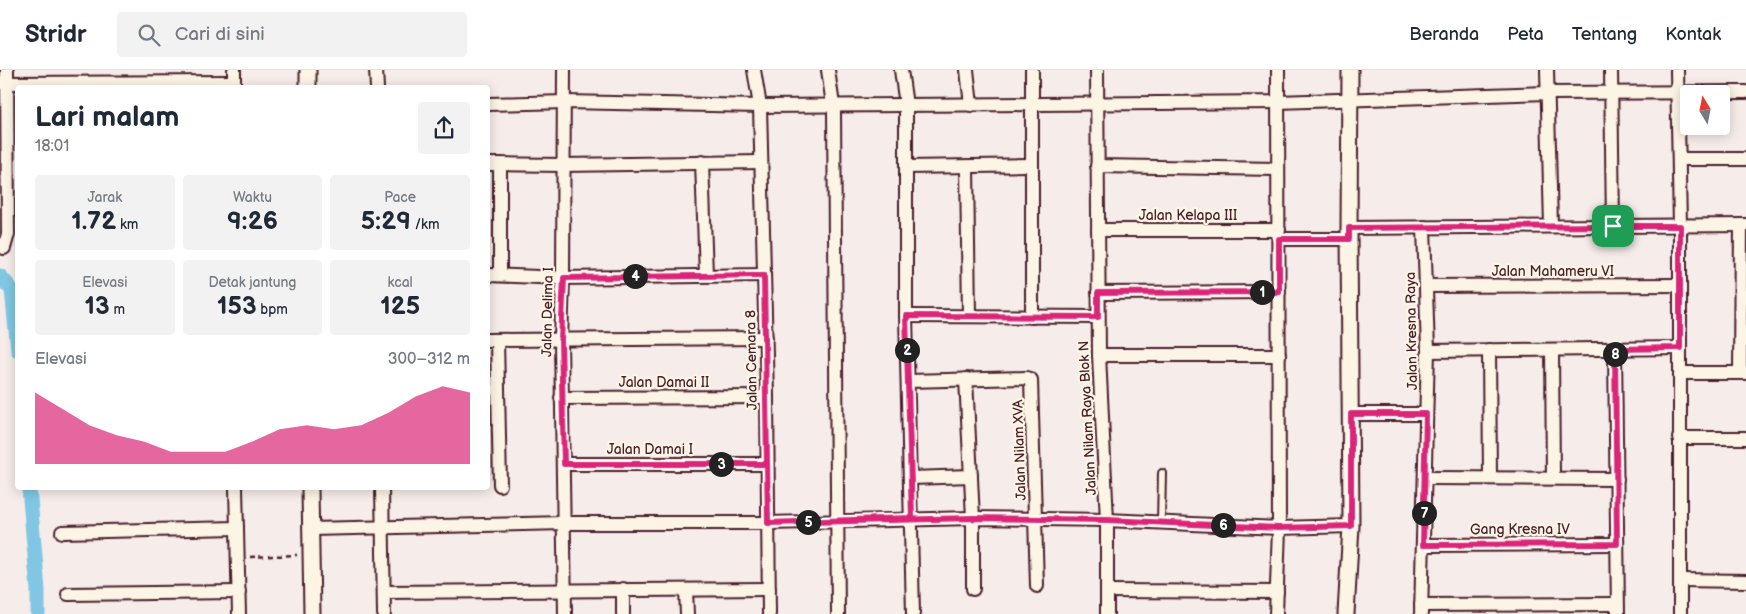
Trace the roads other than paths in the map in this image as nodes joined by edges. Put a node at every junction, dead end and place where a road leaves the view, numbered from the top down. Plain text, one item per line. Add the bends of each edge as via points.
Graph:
1 (308, 70) edge
2 (376, 70) edge
3 (564, 70) edge
4 (754, 70) edge
5 (828, 70) edge
6 (901, 70) edge
7 (967, 70) edge
8 (1032, 70) edge
9 (1096, 70) edge
10 (1278, 70) edge
11 (1350, 70) edge
12 (1547, 70) edge
13 (1611, 70) edge
14 (1677, 70) edge
15 (4, 79) edge
16 (234, 80) edge
17 (308, 85) edge
18 (377, 85) edge
19 (1679, 92) junction
20 (1746, 92) edge
21 (1546, 94) junction
22 (1611, 94) junction
23 (1351, 99) junction
24 (565, 102) junction
25 (1278, 102) junction
26 (1033, 103) junction
27 (490, 104) edge
28 (972, 104) junction
29 (1097, 104) junction
30 (906, 105) junction
31 (760, 106) junction
32 (834, 106) junction
33 (8, 145) edge
34 (1679, 159) junction
35 (1746, 159) edge
36 (702, 162) junction
37 (761, 162) junction
38 (494, 164) edge
39 (563, 165) junction
40 (1032, 165) junction
41 (1097, 166) junction
42 (906, 167) junction
43 (967, 167) junction
44 (1278, 169) junction
45 (8, 210) edge
46 (1744, 225) edge
47 (1551, 226) junction
48 (1613, 226) junction
49 (1680, 226) junction
50 (1424, 227) junction
51 (1098, 230) junction
52 (1349, 234) junction
53 (1279, 235) junction
54 (4, 248) dead end
55 (494, 275) edge
56 (706, 275) junction
57 (764, 275) junction
58 (564, 278) junction
59 (1680, 285) junction
60 (1426, 286) junction
61 (1279, 292) junction
62 (1098, 293) junction
63 (906, 316) junction
64 (969, 316) junction
65 (1032, 317) junction
66 (1098, 317) junction
67 (766, 338) junction
68 (492, 340) edge
69 (561, 340) junction
70 (1680, 348) junction
71 (1615, 349) junction
72 (1489, 350) junction
73 (1552, 350) junction
74 (1428, 351) junction
75 (1099, 355) junction
76 (1279, 355) junction
77 (1680, 373) junction
78 (1743, 373) edge
79 (966, 379) junction
80 (908, 381) junction
81 (767, 397) junction
82 (562, 398) junction
83 (492, 400) edge
84 (1351, 414) junction
85 (1426, 414) junction
86 (1679, 438) junction
87 (1746, 438) edge
88 (493, 463) edge
89 (564, 464) junction
90 (767, 464) junction
91 (1162, 474) dead end
92 (971, 476) junction
93 (911, 478) junction
94 (1425, 478) junction
95 (1490, 478) junction
96 (1553, 478) junction
97 (1617, 479) junction
98 (500, 485) dead end
99 (236, 490) edge
100 (310, 490) edge
101 (382, 490) edge
102 (912, 518) junction
103 (973, 518) junction
104 (1036, 518) junction
105 (1107, 520) junction
106 (838, 521) junction
107 (564, 523) junction
108 (768, 523) junction
109 (1161, 523) junction
110 (383, 526) junction
111 (1351, 526) junction
112 (237, 528) junction
113 (1279, 528) junction
114 (311, 529) junction
115 (62, 532) dead end
116 (1617, 544) junction
117 (1423, 545) junction
118 (1680, 580) junction
119 (1746, 581) edge
120 (1037, 586) dead end
121 (769, 589) junction
122 (973, 589) dead end
123 (565, 590) junction
124 (623, 590) junction
125 (686, 590) junction
126 (1107, 591) junction
127 (239, 592) junction
128 (384, 592) junction
129 (1277, 592) junction
130 (68, 594) dead end
131 (1618, 609) edge
132 (1421, 610) edge
133 (239, 614) edge
134 (312, 614) edge
135 (384, 614) edge
136 (565, 614) edge
137 (624, 614) edge
138 (687, 614) edge
139 (769, 614) edge
140 (838, 614) edge
141 (912, 614) edge
142 (1107, 614) edge
143 (1276, 614) edge
144 (1346, 614) edge
145 (1680, 614) edge

1 - 17 street
2 - 18 street
3 - 24 street, Jalan Delima I
4 - 31 street, Jalan Cemara 8
5 - 32 street
6 - 30 street
7 - 28 street
8 - 26 street
9 - 29 street, Jalan Nilam Raya Blok N
10 - 25 street
11 - 23 street
12 - 21 street
13 - 22 street
14 - 19 street
15 - 16 street
15 - 33 street
19 - 20 street
19 - 22 street
19 - 34 street
21 - 22 street
21 - 23 street
21 - 47 street
22 - 48 street
23 - 25 street
23 - 52 street
24 - 27 street
24 - 31 street
24 - 39 street, Jalan Delima I
25 - 29 street
25 - 44 street
26 - 28 street
26 - 29 street
26 - 40 street
28 - 30 street
29 - 41 street, Jalan Nilam Raya Blok N
30 - 32 street
30 - 42 street
31 - 32 street
31 - 37 street, Jalan Cemara 8
32 - 106 street
33 - 45 street
34 - 35 street
34 - 49 street
36 - 37 street
36 - 39 street
36 - 56 street
37 - 57 street, Jalan Cemara 8
38 - 39 street
38 - 55 street
39 - 58 street, Jalan Delima I
40 - 43 street
40 - 65 street
41 - 44 street
41 - 51 street, Jalan Nilam Raya Blok N
42 - 43 street
42 - 63 street
43 - 64 street
44 - 53 street
45 - 54 street via 8,234
46 - 49 street, Jalan Kelapa III
46 - 78 street
47 - 48 street, Jalan Kelapa III
47 - 50 street, Jalan Kelapa III
48 - 49 street, Jalan Kelapa III
49 - 59 street
50 - 52 street, Jalan Kelapa III
50 - 60 street, Jalan Kresna Raya
51 - 53 street, Jalan Kelapa III
51 - 62 street, Jalan Nilam Raya Blok N
52 - 53 street, Jalan Kelapa III
52 - 84 street
53 - 61 street
55 - 58 street
56 - 57 street
56 - 58 street
57 - 67 street, Jalan Cemara 8
58 - 69 street, Jalan Delima I
59 - 60 street, Jalan Mahameru VI
59 - 70 street
60 - 74 street, Jalan Kresna Raya
61 - 62 street
61 - 76 street
62 - 66 street, Jalan Nilam Raya Blok N
63 - 64 street
63 - 80 street
64 - 65 street
65 - 66 street
66 - 75 street, Jalan Nilam Raya Blok N
67 - 69 street
67 - 81 street, Jalan Cemara 8
68 - 69 street
68 - 83 street
69 - 82 street, Jalan Delima I
70 - 71 street
70 - 77 street
71 - 73 street
71 - 97 street
72 - 73 street
72 - 74 street
72 - 95 street
73 - 96 street
74 - 85 street, Jalan Kresna Raya
75 - 76 street
75 - 105 street, Jalan Nilam Raya Blok N
76 - 113 street
77 - 78 street
77 - 86 street
79 - 80 street
79 - 92 street
79 - 104 street, Jalan Nilam XVA via 1031,380
80 - 93 street
81 - 82 street, Jalan Damai II
81 - 90 street, Jalan Cemara 8
82 - 89 street, Jalan Delima I
83 - 88 street
84 - 85 street
84 - 111 street
85 - 94 street, Jalan Kresna Raya
86 - 87 street
86 - 118 street
88 - 98 street
89 - 90 street, Jalan Damai I
89 - 107 street, Jalan Delima I
90 - 108 street, Jalan Cemara 8
91 - 109 lane
92 - 93 street
92 - 103 street
93 - 102 street
94 - 95 street
94 - 117 street, Jalan Kresna Raya
95 - 96 street
96 - 97 street
97 - 116 street
99 - 112 street
100 - 114 street
101 - 110 street
102 - 103 street
102 - 106 street
102 - 141 street
103 - 104 street
103 - 122 street
104 - 105 street
104 - 120 street, Jalan Nilam XVA
105 - 109 street
105 - 126 street, Jalan Nilam Raya Blok N
106 - 108 street
106 - 140 street
107 - 108 street
107 - 110 street
107 - 123 street, Jalan Delima I
108 - 121 street, Jalan Cemara 8
109 - 113 street
110 - 114 street
110 - 128 street
111 - 113 street
111 - 144 street
112 - 115 street
112 - 127 street
113 - 129 street
114 - 134 street
116 - 117 street, Gang Kresna IV
116 - 131 street
117 - 132 street, Jalan Kresna Raya
118 - 119 street
118 - 145 street
121 - 125 street
121 - 139 street, Jalan Cemara 8
123 - 124 street
123 - 128 street
123 - 136 street, Jalan Delima I
124 - 125 street
124 - 137 street
125 - 138 street
126 - 129 street
126 - 142 street, Jalan Nilam Raya Blok N
127 - 130 street
127 - 133 street
128 - 135 street
129 - 143 street
131 - 132 street

